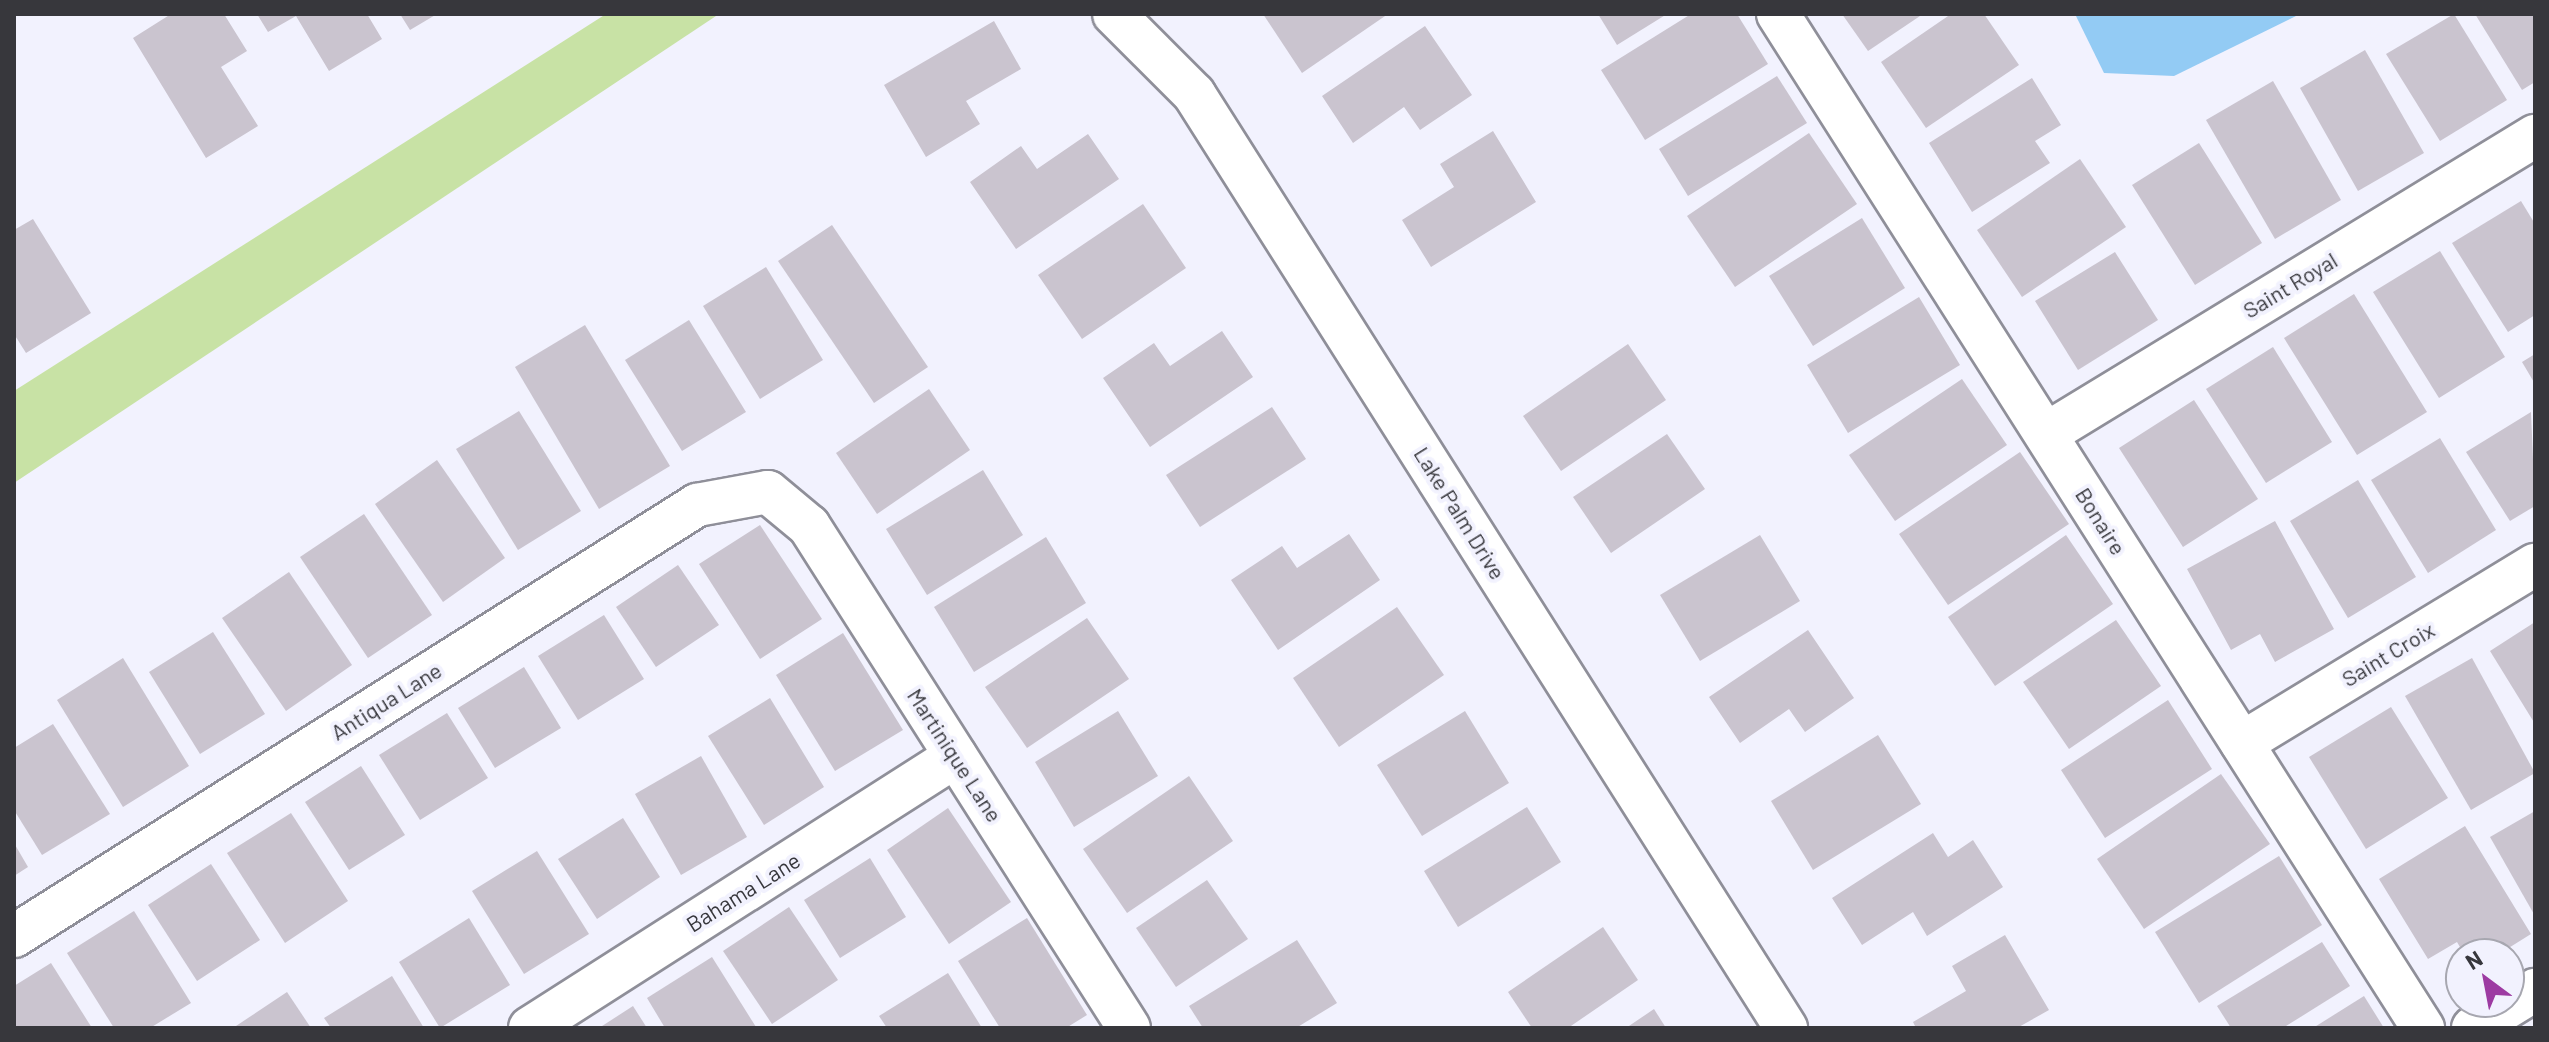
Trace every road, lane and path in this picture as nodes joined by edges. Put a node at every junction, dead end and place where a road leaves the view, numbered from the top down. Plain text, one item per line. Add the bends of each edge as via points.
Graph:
1 (1114, 14) edge
2 (1778, 14) edge
3 (2535, 136) edge
4 (2046, 434) junction
5 (768, 492) joint
6 (2535, 565) edge
7 (2242, 743) junction
8 (956, 756) junction
9 (14, 936) edge
10 (2535, 990) edge
11 (530, 1028) edge
12 (1129, 1028) edge
13 (1786, 1028) edge
14 (2423, 1028) edge
15 (2473, 1028) edge

1 - 13 street, Lake Palm Drive via 1194,94
2 - 4 street, Bonaire
3 - 4 street, Saint Royal
4 - 7 street, Bonaire
5 - 8 street, Martinique Lane via 809,526
5 - 9 street, Antiqua Lane via 697,505
6 - 7 street, Saint Croix
7 - 14 street, Bonaire
8 - 11 street, Bahama Lane
8 - 12 street, Martinique Lane
10 - 15 street

